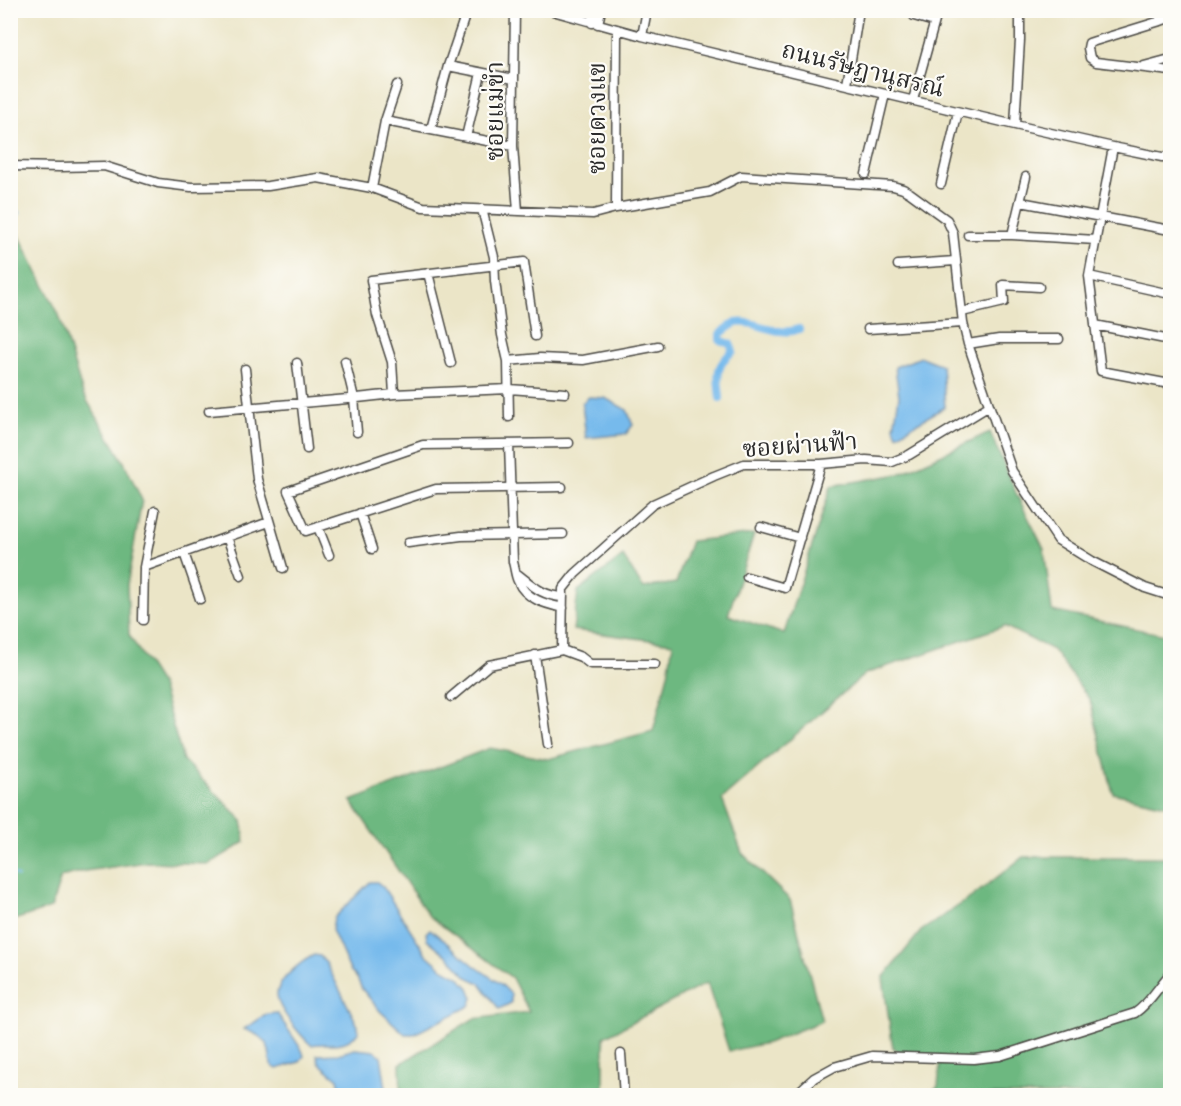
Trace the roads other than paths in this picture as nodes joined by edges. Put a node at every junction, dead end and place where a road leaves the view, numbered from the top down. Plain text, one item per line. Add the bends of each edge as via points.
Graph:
1 (467, 10) edge
2 (515, 10) edge
3 (595, 10) edge
4 (601, 10) edge
5 (646, 10) edge
6 (859, 10) edge
7 (916, 10) edge
8 (938, 10) edge
9 (1020, 10) edge
10 (1158, 10) edge
11 (553, 11) edge
12 (1170, 18) edge
13 (1161, 21) junction
14 (934, 22) junction
15 (595, 23) junction
16 (617, 29) junction
17 (642, 36) junction
18 (1170, 59) edge
19 (448, 66) junction
20 (1141, 67) junction
21 (1170, 71) edge
22 (481, 73) junction
23 (514, 79) junction
24 (847, 84) junction
25 (397, 85) dead end
26 (885, 93) junction
27 (913, 100) junction
28 (958, 112) junction
29 (385, 121) junction
30 (1015, 125) junction
31 (430, 129) junction
32 (466, 136) junction
33 (513, 146) junction
34 (1113, 147) junction
35 (1170, 157) edge
36 (10, 166) edge
37 (867, 174) dead end
38 (1026, 177) dead end
39 (941, 184) dead end
40 (372, 188) junction
41 (1021, 202) junction
42 (616, 208) junction
43 (482, 209) junction
44 (518, 211) junction
45 (1100, 217) junction
46 (1170, 230) edge
47 (968, 235) dead end
48 (1012, 235) junction
49 (1096, 240) junction
50 (956, 261) junction
51 (898, 265) dead end
52 (494, 267) junction
53 (428, 273) junction
54 (1089, 276) junction
55 (1039, 287) dead end
56 (1170, 294) edge
57 (962, 312) junction
58 (963, 323) junction
59 (1095, 326) junction
60 (868, 329) dead end
61 (535, 336) dead end
62 (1059, 339) dead end
63 (1170, 340) edge
64 (969, 344) junction
65 (658, 346) dead end
66 (345, 361) dead end
67 (508, 361) junction
68 (297, 363) dead end
69 (451, 363) dead end
70 (245, 369) dead end
71 (1170, 384) edge
72 (509, 389) junction
73 (565, 393) dead end
74 (394, 394) junction
75 (354, 398) junction
76 (302, 403) junction
77 (989, 406) junction
78 (250, 408) junction
79 (209, 411) dead end
80 (509, 417) dead end
81 (357, 432) dead end
82 (569, 443) dead end
83 (509, 444) junction
84 (307, 449) dead end
85 (821, 464) junction
86 (562, 487) dead end
87 (511, 488) junction
88 (155, 512) dead end
89 (360, 513) junction
90 (269, 522) junction
91 (318, 527) junction
92 (761, 527) dead end
93 (563, 534) dead end
94 (513, 535) junction
95 (227, 537) junction
96 (800, 538) junction
97 (408, 543) dead end
98 (372, 549) dead end
99 (184, 553) junction
100 (329, 555) dead end
101 (144, 567) junction
102 (283, 568) dead end
103 (516, 573) junction
104 (241, 576) dead end
105 (747, 577) dead end
106 (1170, 596) edge
107 (563, 597) junction
108 (200, 599) dead end
109 (563, 608) junction
110 (143, 620) dead end
111 (562, 650) junction
112 (535, 655) junction
113 (656, 664) dead end
114 (455, 694) dead end
115 (548, 744) dead end
116 (1170, 974) edge
117 (621, 1054) dead end
118 (624, 1095) edge
119 (794, 1095) edge

1 - 19 street
2 - 23 street, ซอยแม่ขำ
3 - 15 street
4 - 15 street
5 - 17 street
6 - 24 street
7 - 14 street via 914,16
8 - 14 street
9 - 30 street
10 - 13 street
11 - 15 street, ถนนรัษฎานุสรณ์
12 - 13 street
13 - 20 street via 1089,43 1092,60
14 - 27 street
15 - 16 street, ถนนรัษฎานุสรณ์
16 - 17 street, ถนนรัษฎานุสรณ์
16 - 42 street, ซอยดวงแข
17 - 24 street, ถนนรัษฎานุสรณ์
18 - 20 street
19 - 22 street
19 - 31 street
20 - 21 street
22 - 23 street
22 - 32 street
23 - 33 street, ซอยแม่ขำ
24 - 26 street, ถนนรัษฎานุสรณ์
25 - 29 street
26 - 27 street, ถนนรัษฎานุสรณ์
26 - 37 street
27 - 28 street, ถนนรัษฎานุสรณ์
28 - 30 street, ถนนรัษฎานุสรณ์
28 - 39 street
29 - 31 street
29 - 40 street
30 - 34 street, ถนนรัษฎานุสรณ์
31 - 32 street
32 - 33 street
33 - 44 street, ซอยแม่ขำ
34 - 35 street, ถนนรัษฎานุสรณ์
34 - 45 street
36 - 40 street via 104,166 158,183 191,188 268,186 318,178
38 - 41 street
40 - 43 street via 423,207
41 - 45 street
41 - 48 street
42 - 44 street via 593,214
42 - 50 street via 710,192 741,176 893,186 948,220
43 - 44 street
43 - 52 street
45 - 46 street
45 - 49 street
47 - 48 street
48 - 49 street
49 - 54 street
50 - 51 street
50 - 57 street
52 - 53 street
52 - 61 street via 524,262
52 - 67 street
53 - 69 street
53 - 74 street via 371,280 392,362
54 - 56 street
54 - 59 street
55 - 57 street via 1003,285 1004,302
57 - 58 street
58 - 60 street
58 - 64 street
59 - 63 street
59 - 71 street via 1101,371
62 - 64 street via 999,339
64 - 77 street
65 - 67 street via 584,360
66 - 75 street
67 - 72 street
68 - 76 street
70 - 78 street
72 - 73 street
72 - 74 street
72 - 80 street
74 - 75 street
75 - 76 street
75 - 81 street
76 - 78 street
76 - 84 street
77 - 85 street, ซอยผ่านฟ้า via 892,462
77 - 106 street via 1012,471 1058,540 1145,588
78 - 79 street
78 - 90 street via 257,479
82 - 83 street
83 - 87 street
83 - 91 street via 423,445 288,491 306,531
85 - 96 street
85 - 107 street, ซอยผ่านฟ้า via 744,464 653,504 575,574 563,589
86 - 87 street
87 - 89 street via 436,489
87 - 94 street
88 - 101 street
89 - 91 street
89 - 98 street
90 - 95 street
90 - 102 street
91 - 100 street
92 - 96 street
93 - 94 street
94 - 97 street
94 - 103 street
95 - 99 street
95 - 104 street
96 - 105 street via 785,588
99 - 101 street
99 - 108 street
101 - 110 street
103 - 107 street via 540,591
103 - 109 street via 523,590 532,597
107 - 109 street, ซอยผ่านฟ้า
109 - 111 street, ซอยผ่านฟ้า
111 - 112 street
111 - 113 street via 590,664
112 - 114 street via 489,665
112 - 115 street
116 - 119 street via 1135,1013 1000,1056 873,1056 834,1067
117 - 118 street

